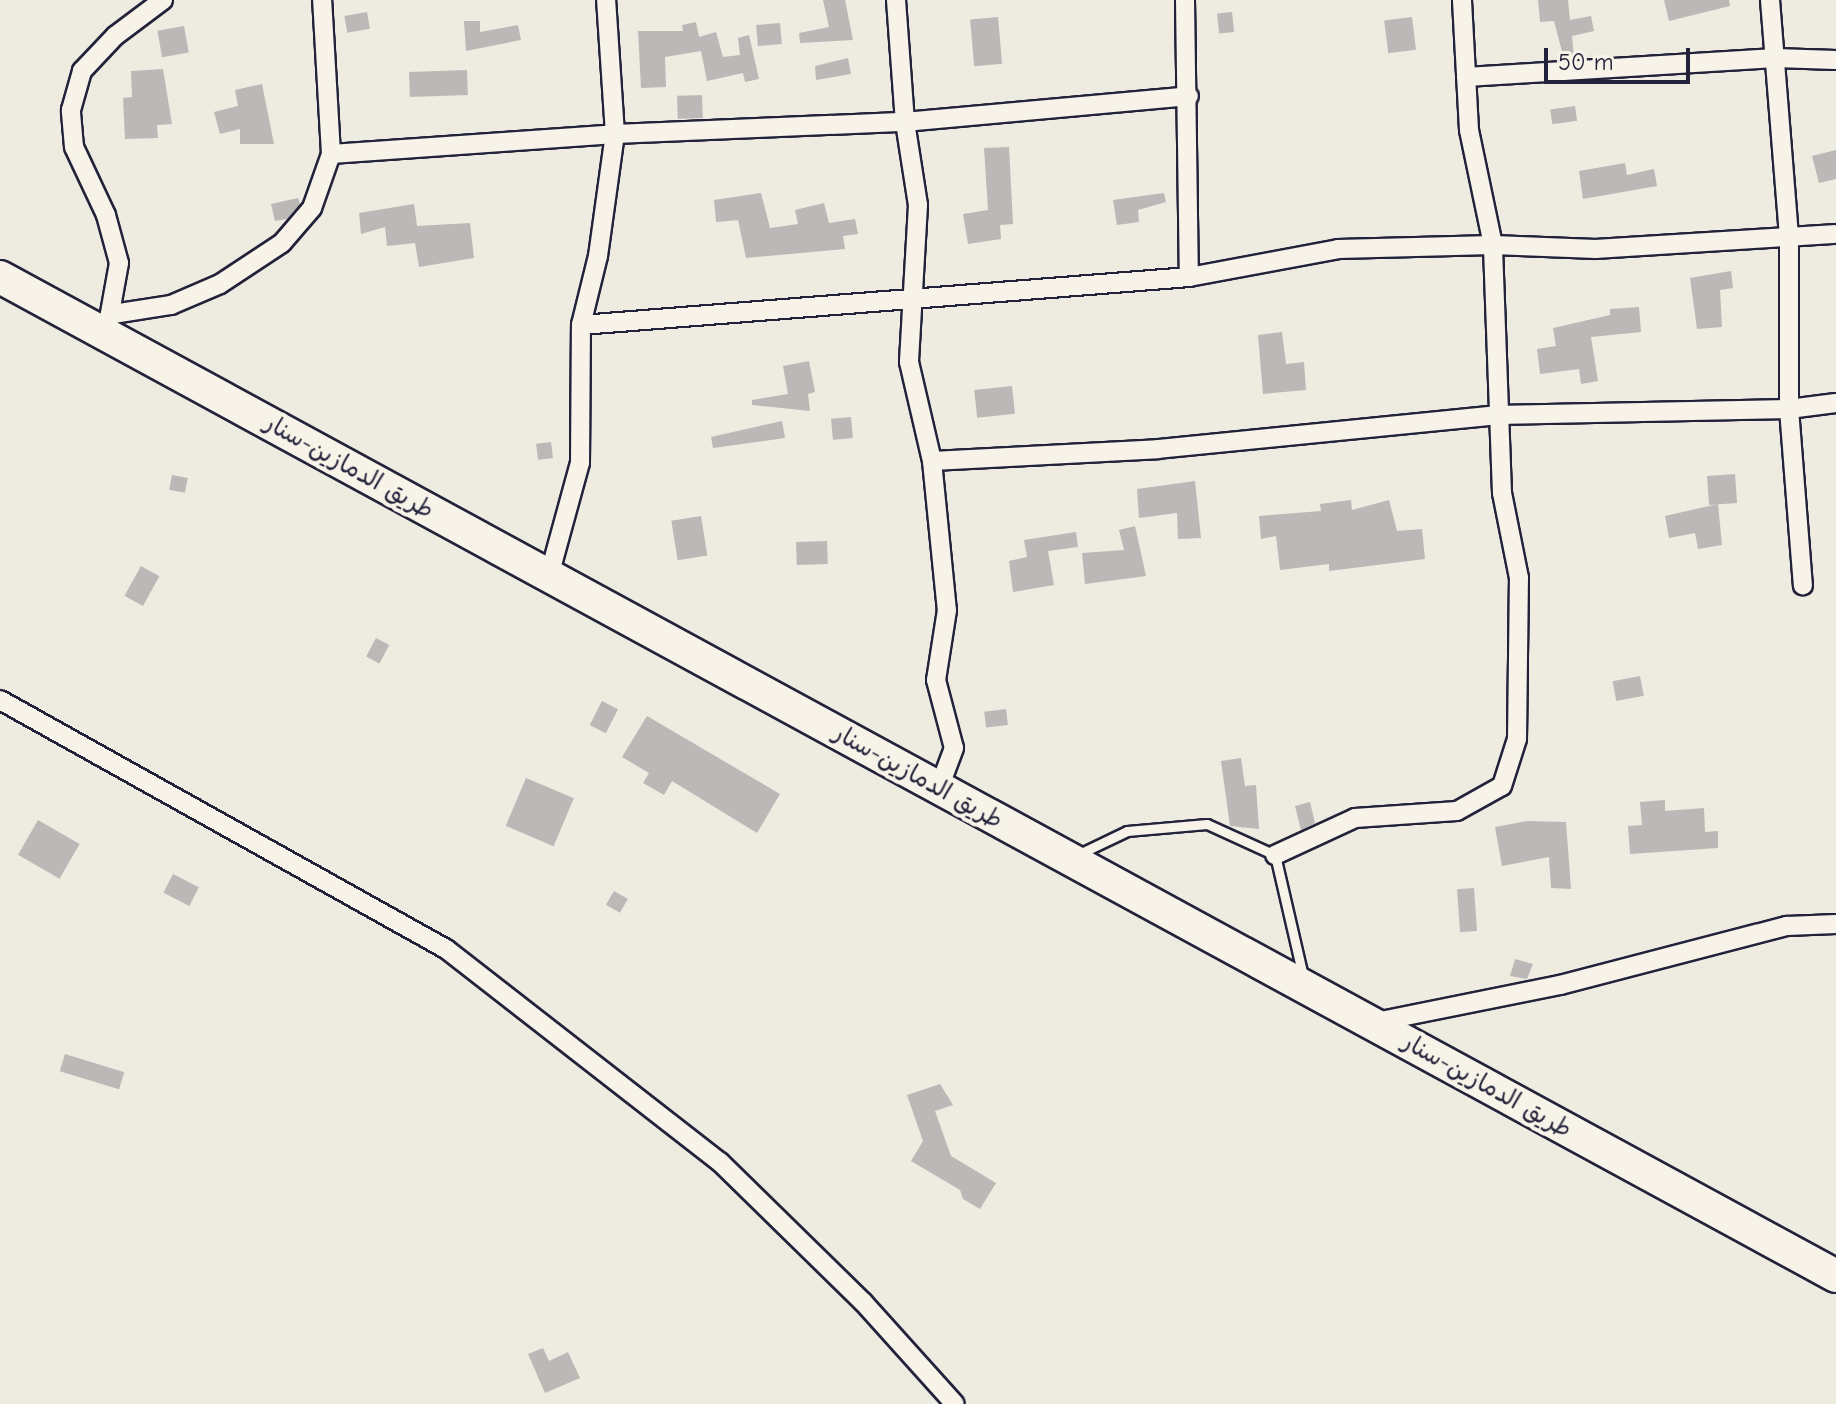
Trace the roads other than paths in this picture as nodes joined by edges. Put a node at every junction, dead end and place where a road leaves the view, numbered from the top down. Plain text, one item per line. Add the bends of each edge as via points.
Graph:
1 (163, 0) edge
2 (322, 0) edge
3 (606, 0) edge
4 (896, 0) edge
5 (1185, 0) edge
6 (1462, 0) edge
7 (1770, 0) edge
8 (1775, 58) junction
9 (1836, 60) edge
10 (1466, 77) junction
11 (1189, 96) junction
12 (905, 122) junction
13 (615, 134) junction
14 (331, 154) junction
15 (1836, 234) edge
16 (1789, 237) junction
17 (1493, 245) junction
18 (0, 277) edge
19 (1189, 277) junction
20 (910, 303) junction
21 (108, 324) junction
22 (581, 325) junction
23 (1836, 403) edge
24 (1789, 409) junction
25 (1497, 415) junction
26 (932, 461) junction
27 (549, 576) junction
28 (1803, 585) dead end
29 (0, 700) edge
30 (939, 788) junction
31 (1275, 855) junction
32 (1068, 859) junction
33 (1836, 924) edge
34 (1305, 988) junction
35 (1371, 1023) junction
36 (1836, 1276) edge
37 (955, 1404) edge

1 - 21 street via 115,36 82,71 71,110 74,147 106,215 119,263
2 - 14 street
3 - 13 street
4 - 12 street
5 - 11 street
6 - 10 street
7 - 8 street
8 - 9 street
8 - 10 street
8 - 16 street
10 - 17 street via 1469,130
11 - 12 street
11 - 19 street
12 - 13 street
12 - 20 street via 918,205
13 - 14 street
13 - 22 street via 598,256
14 - 21 street via 312,208 282,243 220,284
15 - 16 street
16 - 17 street via 1596,249
16 - 24 street
17 - 19 street via 1338,249
17 - 25 street
18 - 21 highway, طريق الدمازين-سنار
19 - 20 street
20 - 22 street
20 - 26 street via 909,362
21 - 27 highway, طريق الدمازين-سنار
22 - 27 street via 580,463
23 - 24 street
24 - 25 street
24 - 28 street
25 - 26 street via 1158,449
25 - 31 street via 1502,493 1519,578 1517,739 1502,786 1457,811 1355,818
26 - 30 street via 947,610 936,680 954,748
27 - 30 highway, طريق الدمازين-سنار
29 - 37 street via 446,949 720,1162 863,1302
30 - 32 highway, طريق الدمازين-سنار
31 - 32 lane via 1207,824 1127,831
31 - 34 lane
32 - 34 highway, طريق الدمازين-سنار
33 - 35 street via 1787,926 1560,985
34 - 35 highway, طريق الدمازين-سنار
35 - 36 highway, طريق الدمازين-سنار

